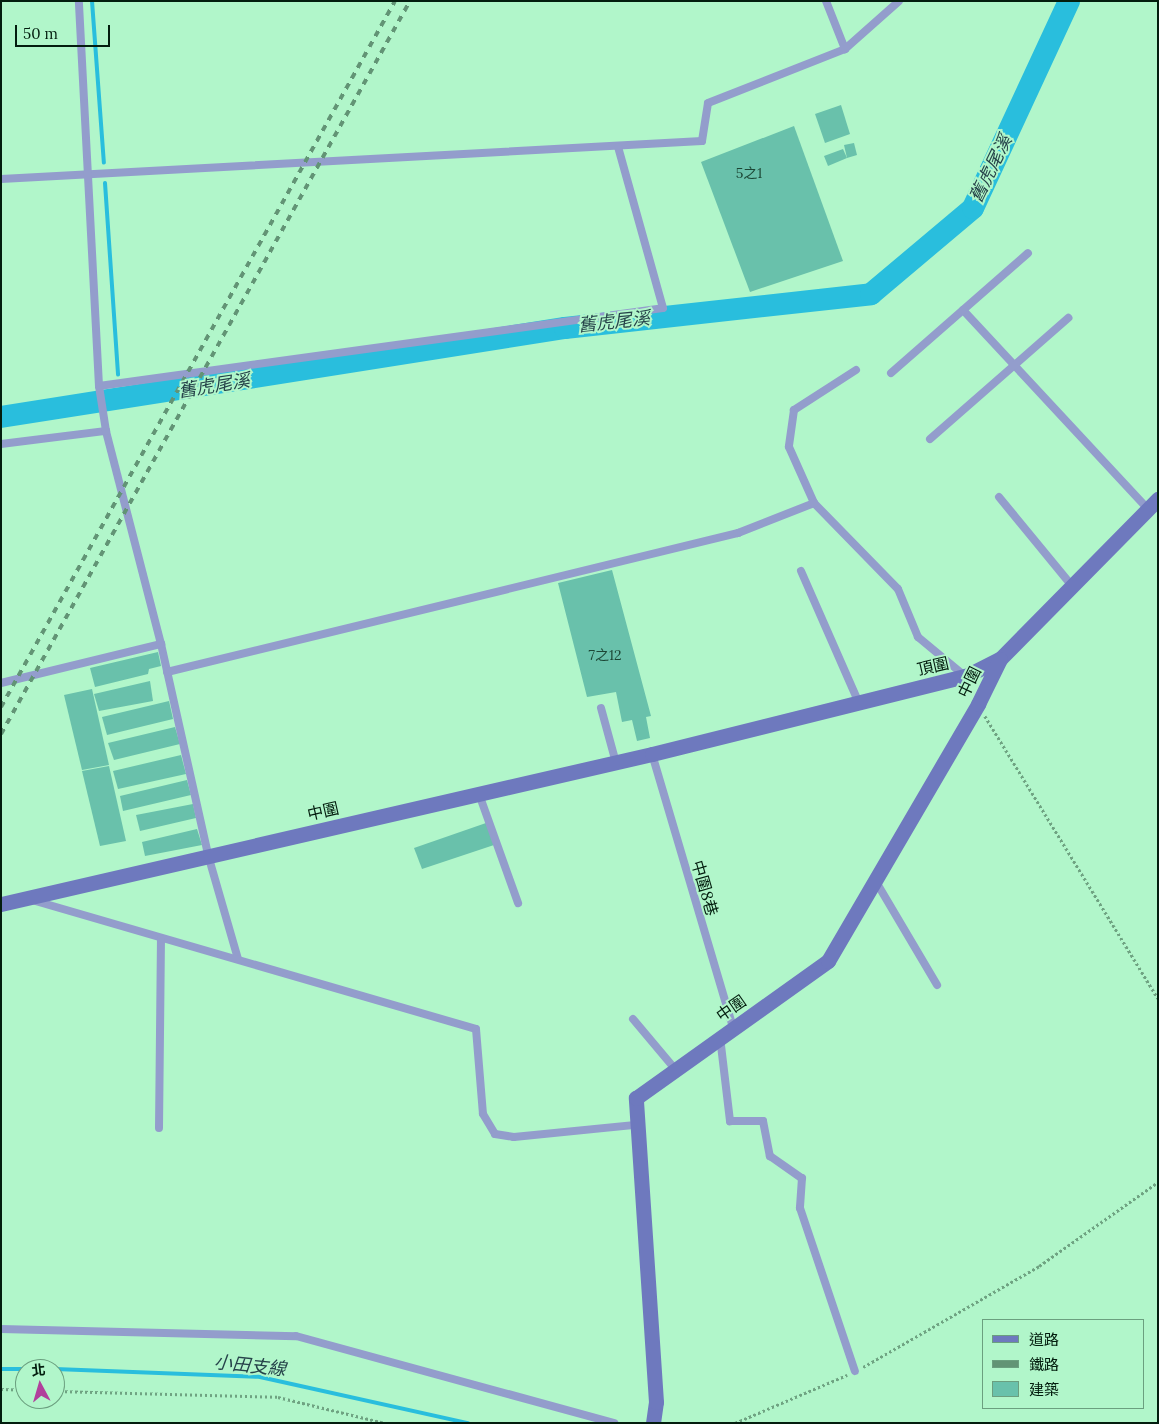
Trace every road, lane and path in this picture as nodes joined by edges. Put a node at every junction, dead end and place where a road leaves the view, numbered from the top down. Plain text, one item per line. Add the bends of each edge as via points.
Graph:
1 (78, 1) edge
2 (826, 1) edge
3 (898, 1) edge
4 (845, 49) junction
5 (618, 146) junction
6 (90, 174) junction
7 (1, 180) edge
8 (1028, 254) dead end
9 (963, 310) junction
10 (1068, 318) dead end
11 (1012, 367) junction
12 (856, 370) dead end
13 (891, 373) dead end
14 (100, 389) junction
15 (106, 431) junction
16 (930, 439) dead end
17 (1, 444) edge
18 (999, 497) dead end
19 (814, 503) junction
20 (1153, 504) edge
21 (801, 571) dead end
22 (1072, 586) junction
23 (161, 644) junction
24 (1000, 658) junction
25 (167, 672) junction
26 (966, 676) junction
27 (1, 683) edge
28 (858, 701) junction
29 (978, 704) junction
30 (601, 708) dead end
31 (652, 754) junction
32 (616, 762) junction
33 (478, 794) junction
34 (208, 855) junction
35 (875, 880) junction
36 (26, 898) junction
37 (518, 903) dead end
38 (1, 904) edge
39 (161, 939) junction
40 (238, 959) junction
41 (937, 985) dead end
42 (1158, 998) edge
43 (633, 1019) dead end
44 (733, 1028) junction
45 (720, 1037) junction
46 (675, 1070) junction
47 (635, 1125) junction
48 (159, 1128) dead end
49 (1158, 1182) edge
50 (1, 1329) edge
51 (855, 1371) junction
52 (1, 1389) edge
53 (15, 1390) edge
54 (65, 1391) edge
55 (385, 1423) edge
56 (614, 1423) edge
57 (653, 1423) edge
58 (735, 1423) edge

1 - 6 lane
2 - 4 lane
3 - 4 lane
4 - 5 lane via 708,103 702,141
5 - 6 lane
5 - 14 lane via 663,308
6 - 7 lane
6 - 14 lane
8 - 9 lane
9 - 11 lane
9 - 13 lane
10 - 11 lane
11 - 16 lane
11 - 20 lane
12 - 19 lane via 794,410 789,447
14 - 15 lane
15 - 17 lane
15 - 23 lane
18 - 22 lane
19 - 25 lane via 738,533
19 - 26 lane via 898,589 918,637
20 - 22 street, 頂圍
21 - 28 lane
22 - 24 street, 頂圍
23 - 25 lane
23 - 27 lane
24 - 26 street, 頂圍
24 - 29 street, 中圍
25 - 34 lane
26 - 28 street, 頂圍
28 - 31 street, 頂圍
29 - 35 street, 中圍
29 - 42 path
30 - 32 lane
31 - 32 street, 中圍
31 - 44 lane, 中圍8巷
32 - 33 street, 中圍
33 - 34 street, 中圍
33 - 37 lane
34 - 36 street, 中圍
34 - 40 lane
35 - 41 lane
35 - 44 street, 中圍 via 828,961
36 - 38 street, 中圍
36 - 39 lane
39 - 40 lane
39 - 48 lane
40 - 47 lane via 476,1029 483,1114 495,1134 514,1137
43 - 46 lane
44 - 45 street, 中圍
45 - 46 street, 中圍
45 - 51 lane via 730,1121 763,1121 770,1156 802,1178 800,1208
46 - 47 street, 中圍 via 636,1098
47 - 57 street, 中圍 via 656,1402
49 - 51 path via 1039,1266
50 - 56 lane via 296,1336
51 - 58 path
52 - 53 path
54 - 55 path via 278,1398

